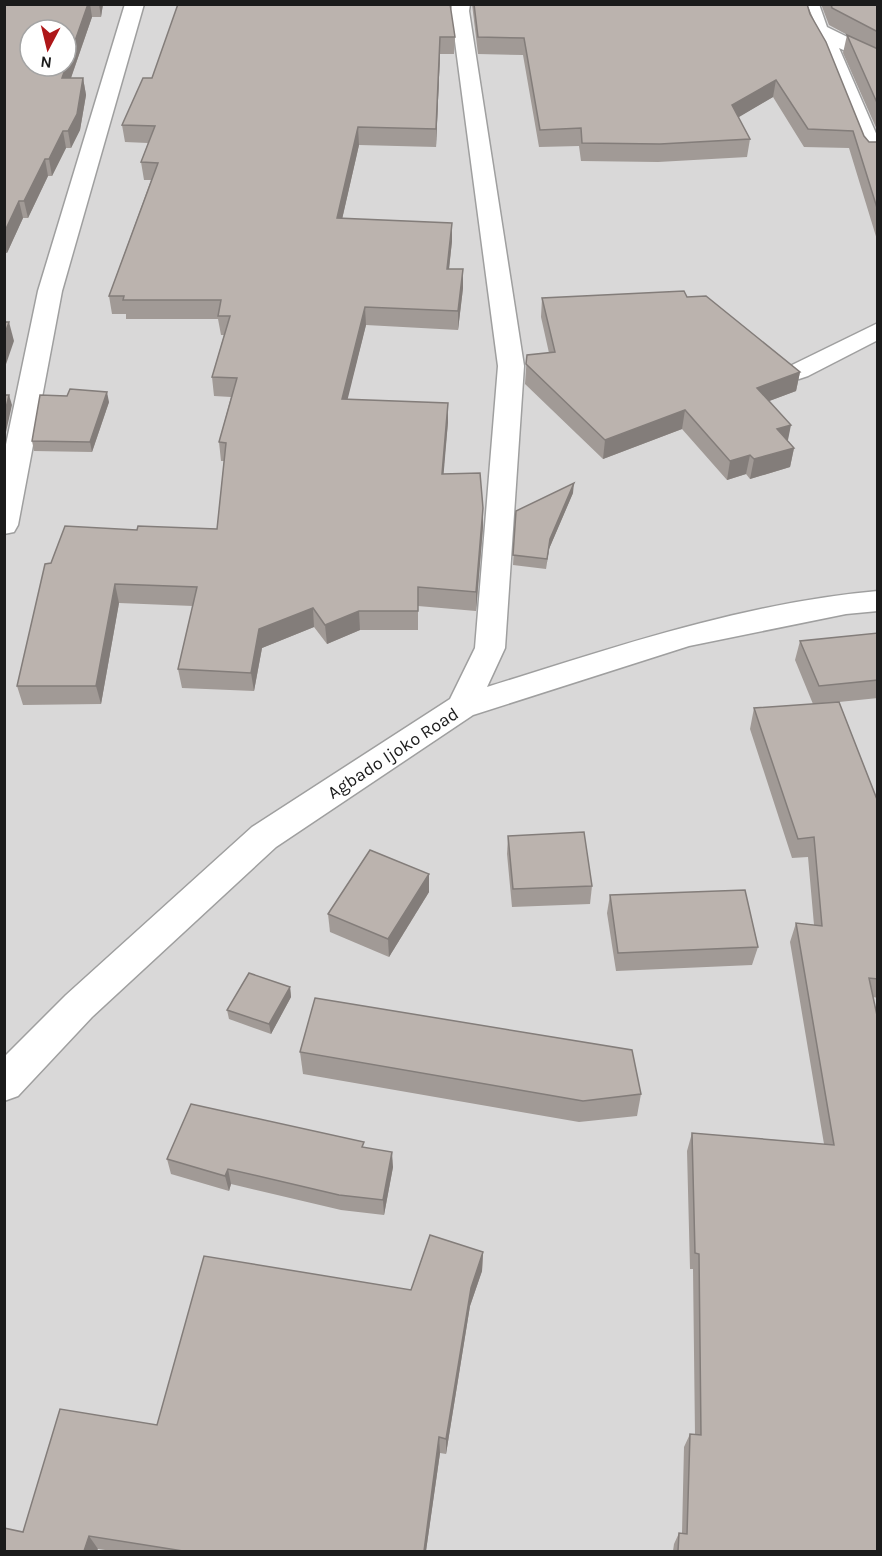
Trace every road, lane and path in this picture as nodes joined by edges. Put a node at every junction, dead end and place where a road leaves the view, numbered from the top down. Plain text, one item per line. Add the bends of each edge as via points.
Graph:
1 (135, 4) edge
2 (461, 4) edge
3 (809, 4) edge
4 (819, 30) junction
5 (878, 60) edge
6 (873, 153) edge
7 (878, 330) edge
8 (799, 371) edge
9 (4, 525) edge
10 (878, 601) edge
11 (462, 707) junction
12 (4, 1084) edge

1 - 9 street via 50,291
2 - 11 street via 512,366 490,648
3 - 4 street
4 - 5 street
4 - 6 street via 835,58
7 - 8 street
10 - 11 street, Agbado Ijoko Road via 686,636
11 - 12 street, Agbado Ijoko Road via 264,837 79,1006

